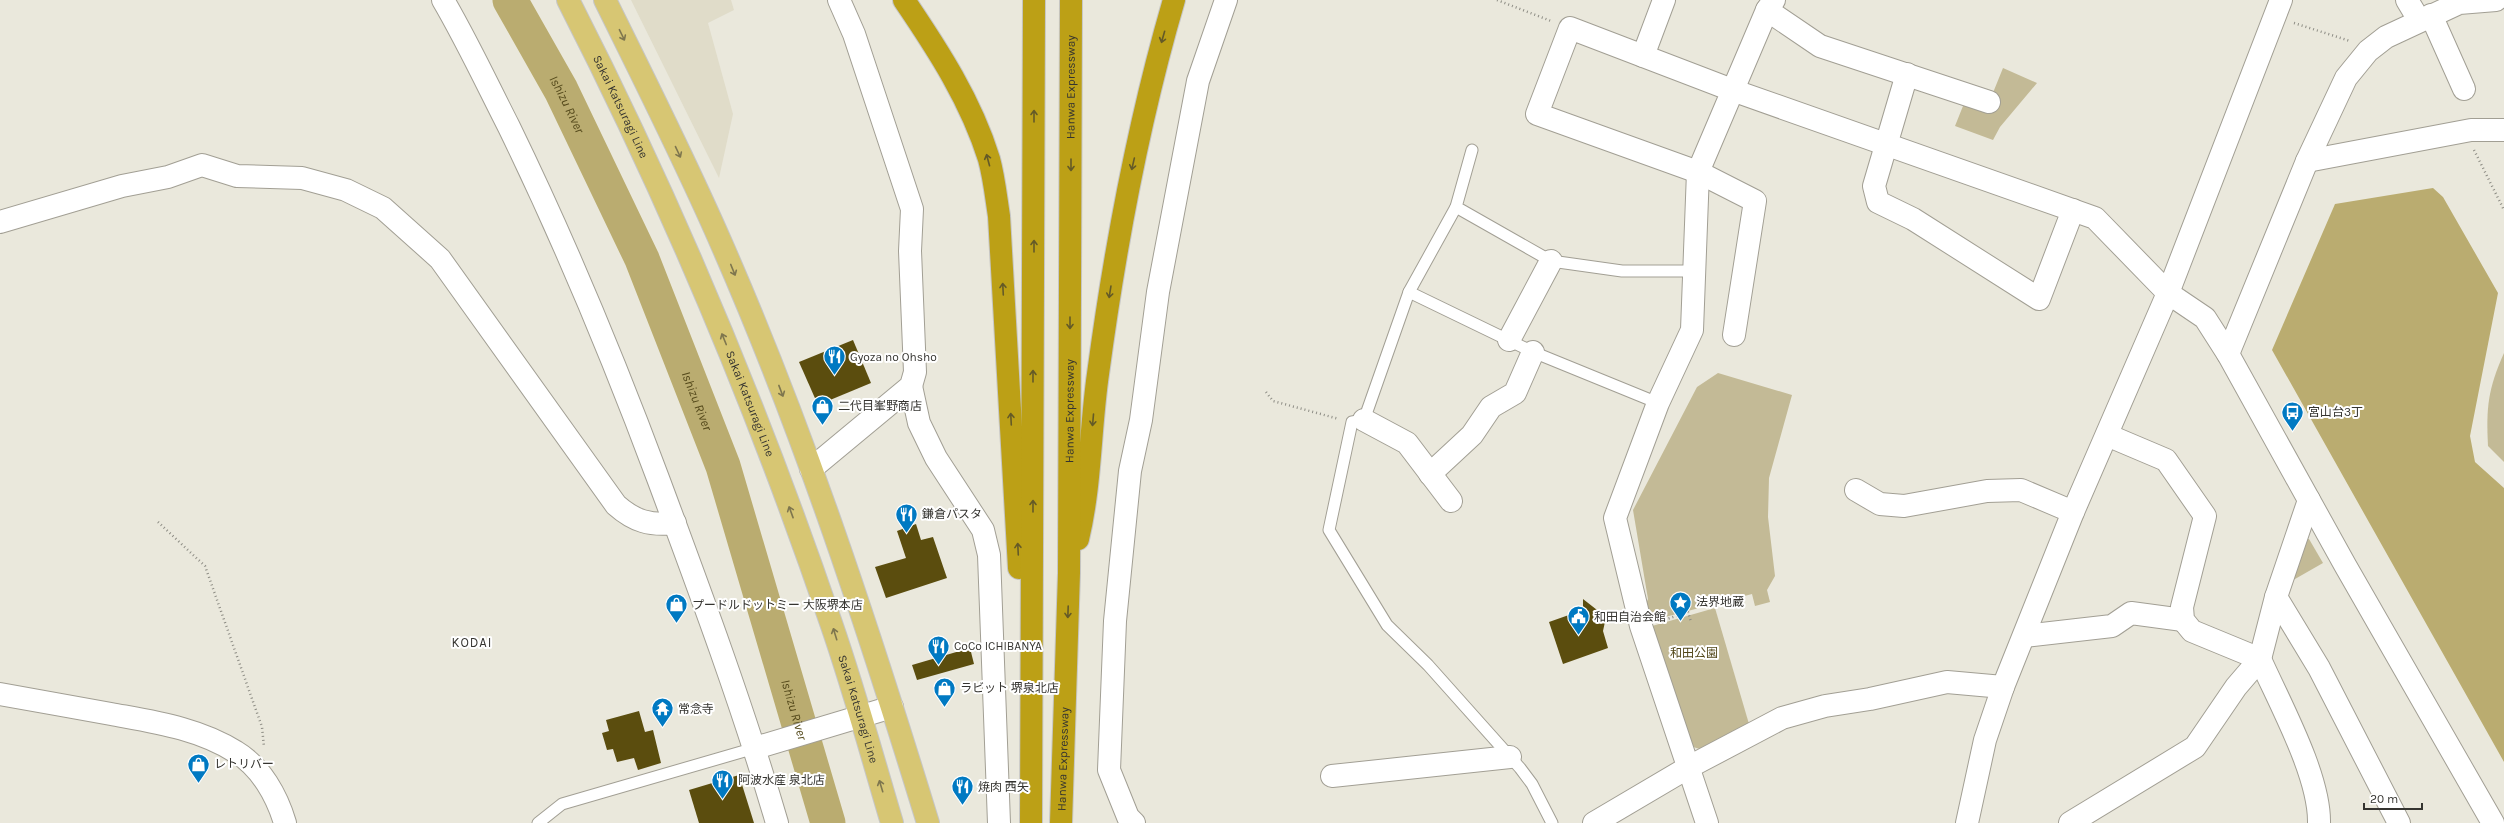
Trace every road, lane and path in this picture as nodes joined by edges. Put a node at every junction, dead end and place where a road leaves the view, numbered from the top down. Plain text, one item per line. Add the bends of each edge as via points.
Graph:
1 (443, 0) edge
2 (568, 0) edge
3 (605, 0) edge
4 (839, 0) edge
5 (904, 0) edge
6 (1034, 0) edge
7 (1071, 0) edge
8 (1174, 0) edge
9 (1226, 0) edge
10 (1497, 0) edge
11 (1664, 0) edge
12 (2281, 0) edge
13 (2407, 0) edge
14 (2496, 0) edge
15 (1770, 5) edge
16 (2425, 17) junction
17 (2293, 23) dead end
18 (1570, 28) junction
19 (2373, 47) junction
20 (1644, 56) junction
21 (1908, 74) junction
22 (2464, 89) dead end
23 (1732, 90) junction
24 (1989, 102) dead end
25 (2471, 130) junction
26 (2504, 130) edge
27 (1888, 143) junction
28 (1472, 150) dead end
29 (2307, 161) junction
30 (1698, 172) junction
31 (1456, 207) junction
32 (2074, 210) junction
33 (2504, 210) edge
34 (0, 222) edge
35 (1550, 261) junction
36 (1694, 271) junction
37 (1409, 292) junction
38 (2168, 293) junction
39 (1734, 335) dead end
40 (1509, 340) junction
41 (1533, 352) junction
42 (2228, 354) junction
43 (912, 386) junction
44 (1266, 392) dead end
45 (1658, 403) junction
46 (1358, 421) junction
47 (2107, 435) junction
48 (810, 469) junction
49 (1430, 474) junction
50 (1856, 490) dead end
51 (2309, 500) junction
52 (1451, 501) dead end
53 (2074, 512) junction
54 (158, 522) dead end
55 (675, 523) junction
56 (1069, 573) junction
57 (2276, 597) junction
58 (2184, 620) junction
59 (1691, 622) dead end
60 (1641, 626) junction
61 (2024, 636) junction
62 (2260, 660) junction
63 (2003, 687) junction
64 (0, 694) edge
65 (892, 707) junction
66 (860, 716) junction
67 (760, 746) junction
68 (264, 750) dead end
69 (1510, 757) junction
70 (1689, 767) junction
71 (1332, 776) dead end
72 (1032, 797) junction
73 (286, 823) edge
74 (538, 823) edge
75 (777, 823) edge
76 (892, 823) edge
77 (928, 823) edge
78 (999, 823) edge
79 (1031, 823) edge
80 (1061, 823) edge
81 (1134, 823) edge
82 (1552, 823) edge
83 (1594, 823) edge
84 (1707, 823) edge
85 (1967, 823) edge
86 (2070, 823) edge
87 (2319, 823) edge
88 (2399, 823) edge
89 (2493, 823) edge

1 - 55 street via 462,32 552,214 605,340
66 -> 2 main road, Sakai Katsuragi Line via 832,624 786,499 690,256
3 -> 48 main road via 722,244 770,360
4 - 43 street via 854,34 912,209 910,251 915,372
72 -> 5 highway via 999,216 989,160 970,112 941,54
72 -> 6 highway
7 -> 56 highway, Hanwa Expressway
8 -> 56 highway via 1153,73 1125,196 1097,375 1085,508
9 - 81 street via 1198,81 1158,292 1141,420 1130,472 1115,621 1109,770 1128,817
10 - 18 path
11 - 20 street
12 - 38 street
13 - 16 street
14 - 16 street via 2459,3
15 - 21 street via 1820,46
15 - 23 street
16 - 19 street via 2386,37
16 - 22 street
17 - 19 path
18 - 20 street
18 - 30 street via 1537,114
19 - 29 street via 2346,78
20 - 23 street
21 - 24 street
21 - 27 street
23 - 27 street
23 - 30 street
25 - 26 street
25 - 29 street
25 - 33 path via 2474,148
27 - 32 street
27 - 32 street via 1874,186 1878,202 1912,219 2040,298
28 - 31 lane
29 - 42 street
30 - 36 street
30 - 39 street via 1755,201
31 - 35 lane
31 - 37 lane
32 - 38 street via 2095,218
34 - 55 street via 122,186 168,177 202,165 237,176 302,178 346,190 383,208 440,259 616,505 629,517 645,523
35 - 36 lane via 1622,271
35 - 40 street
36 - 45 street via 1692,330
37 - 40 lane
37 - 46 lane
38 - 42 street via 2205,318
38 - 47 street
40 - 41 lane
41 - 45 lane
41 - 49 street via 1516,394 1491,407 1472,435
42 - 51 street
43 - 48 street
43 - 78 street via 919,423 936,458 983,530 989,555
44 - 46 path via 1273,401
45 - 60 street via 1615,518
46 - 49 street via 1407,443
46 - 69 lane via 1329,530 1387,626 1428,665
47 - 53 street
47 - 58 street via 2166,460 2205,516 2182,607
48 - 65 main road via 854,590
49 - 52 street
50 - 53 street via 1880,504 1904,506 1987,491 2021,490
51 - 57 street
51 - 89 street
53 - 61 street
54 - 68 path via 205,566 262,726
55 - 67 street
56 -> 80 highway, Hanwa Expressway
57 - 62 street
57 - 88 street via 2319,668
58 - 61 street via 2131,613 2112,626
58 - 62 street via 2192,631
59 - 60 path via 1688,612
60 - 70 street
61 - 63 street
62 - 86 street via 2236,687 2195,747
62 - 87 street via 2309,772 2319,807
63 - 70 street via 1947,682 1825,706 1782,718
63 - 85 street via 1984,740
64 - 73 street via 174,726 211,740 237,752 266,780 281,807
65 - 66 street
65 - 77 main road
66 - 67 street
76 -> 66 main road, Sakai Katsuragi Line
67 - 74 lane via 562,804
67 - 75 street
69 - 71 street
69 - 82 lane via 1532,784
70 - 83 street
70 - 84 street
72 - 79 highway

